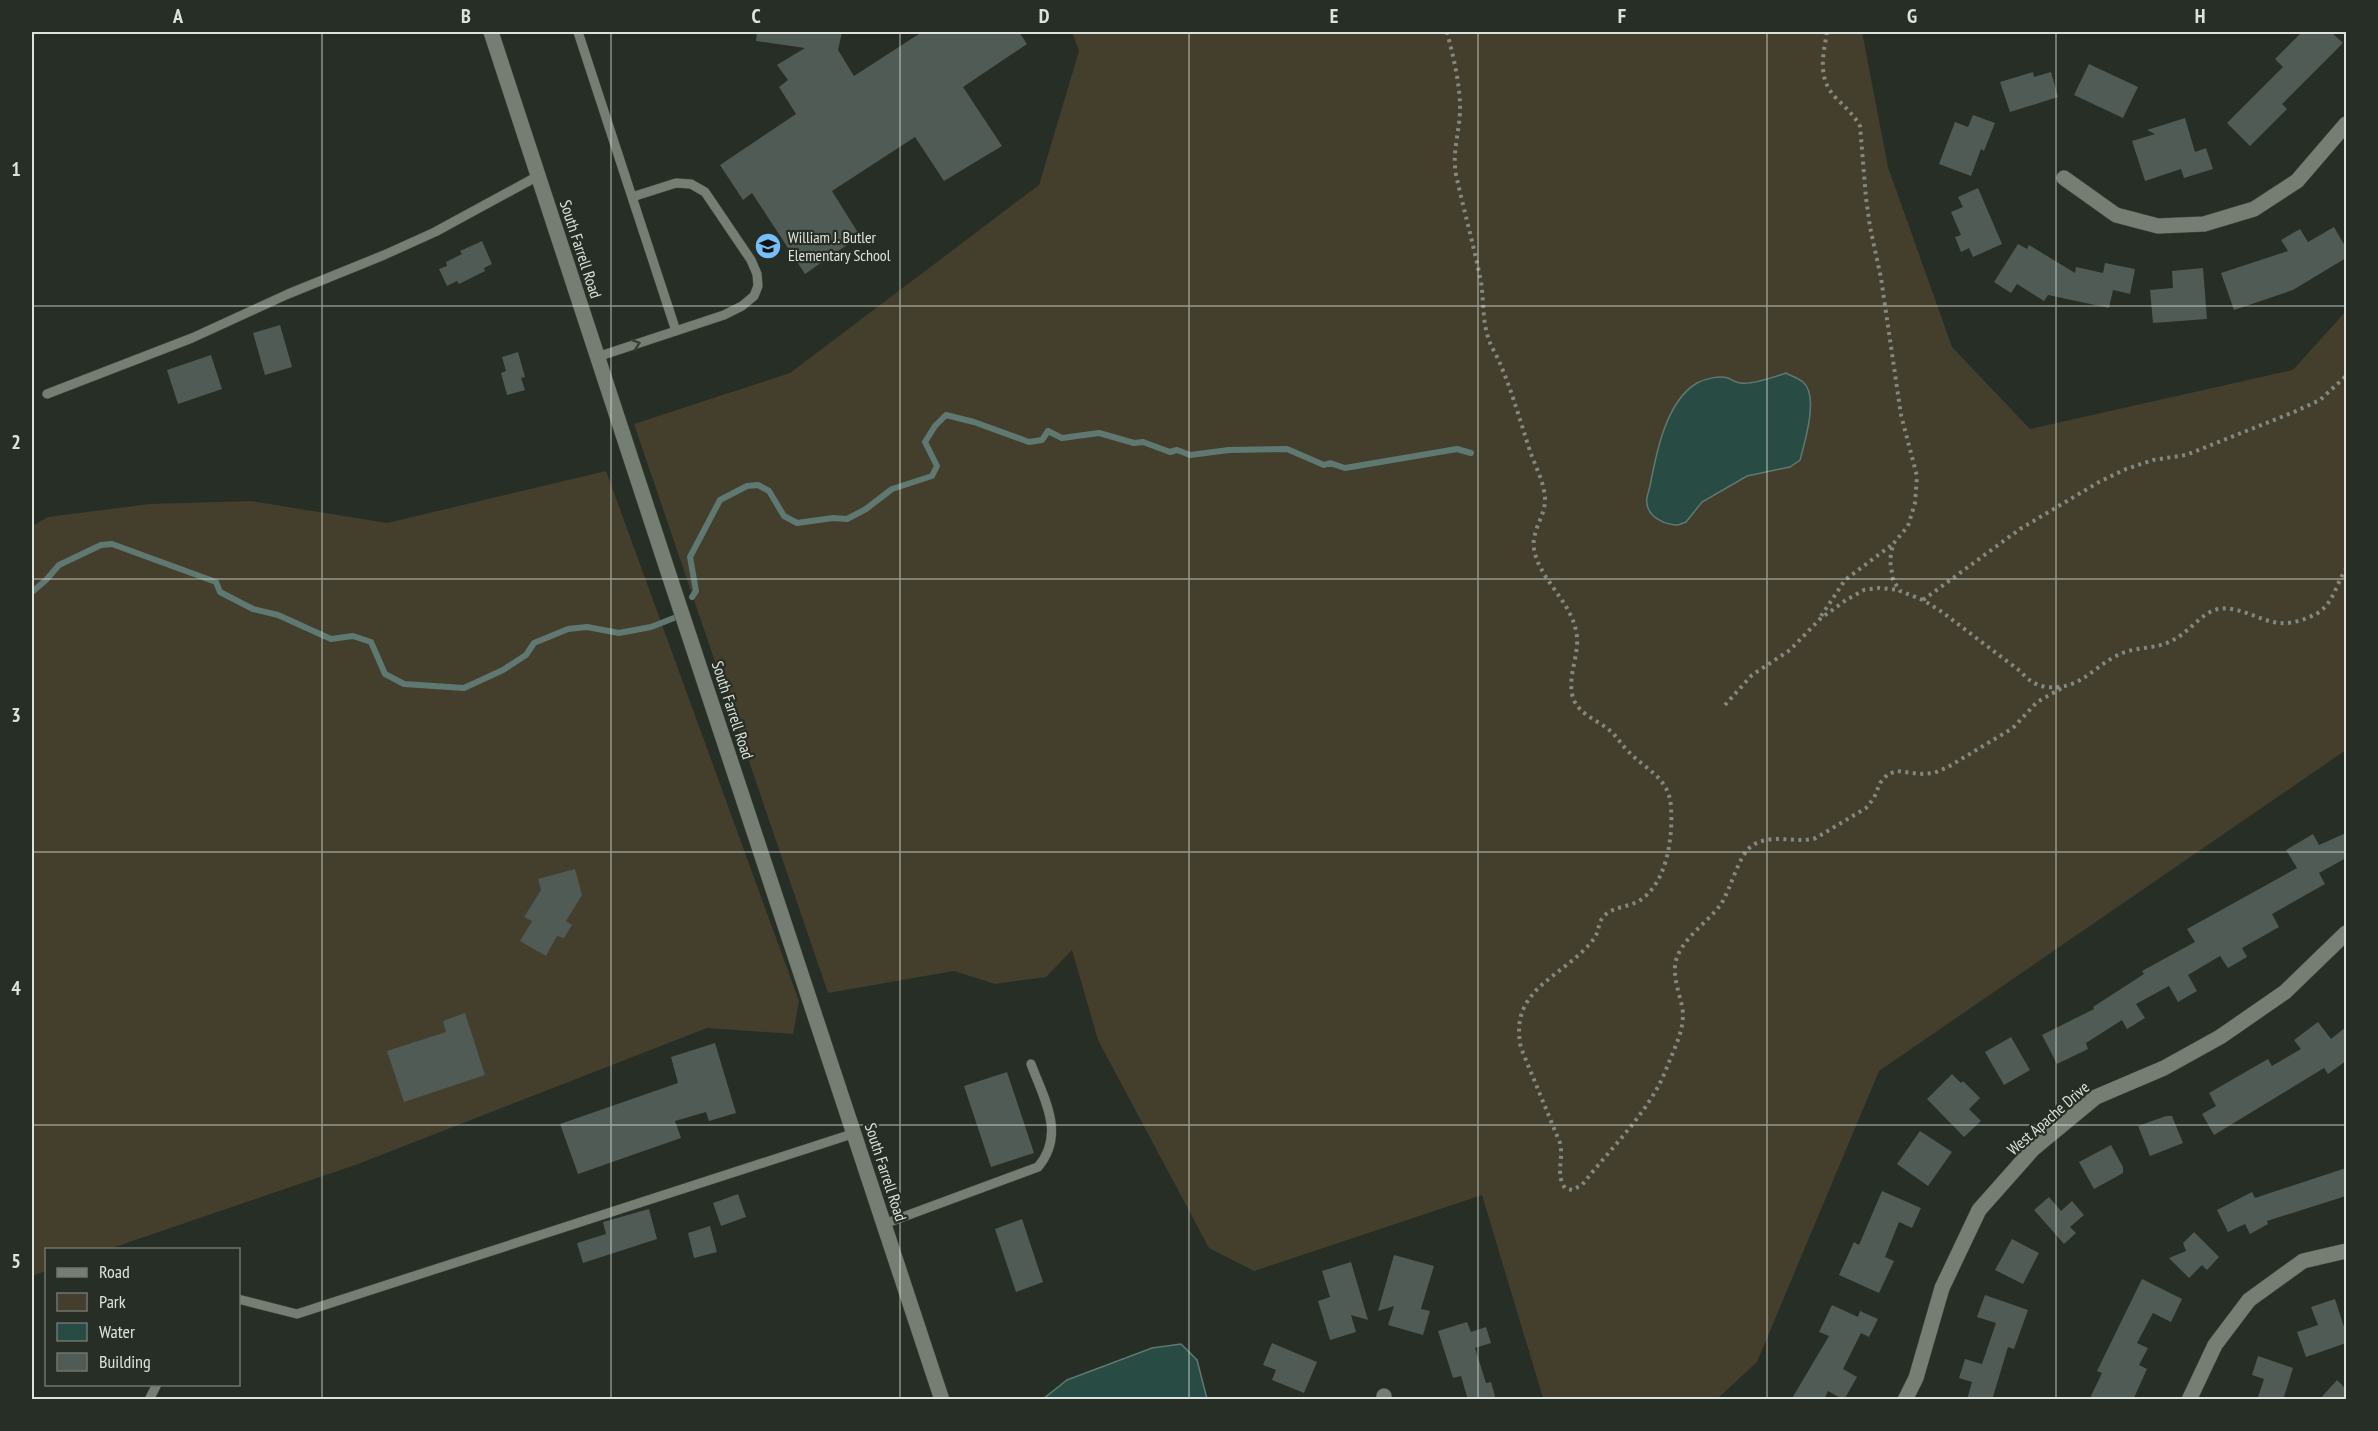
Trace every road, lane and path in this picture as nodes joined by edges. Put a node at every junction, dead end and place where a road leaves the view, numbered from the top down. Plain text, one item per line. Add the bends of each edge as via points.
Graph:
1 (491, 32) edge
2 (578, 32) edge
3 (1447, 32) edge
4 (1827, 32) edge
5 (2346, 124) edge
6 (538, 177) junction
7 (2064, 178) dead end
8 (632, 197) junction
9 (676, 331) junction
10 (597, 357) junction
11 (2346, 376) edge
12 (47, 394) dead end
13 (1893, 544) junction
14 (2346, 569) edge
15 (1900, 591) junction
16 (1923, 600) junction
17 (1820, 619) junction
18 (2062, 688) junction
19 (1725, 705) dead end
20 (2346, 933) edge
21 (1031, 1064) dead end
22 (855, 1133) junction
23 (884, 1224) junction
24 (2346, 1251) edge
25 (240, 1300) edge
26 (156, 1386) edge
27 (149, 1400) edge
28 (942, 1400) edge
29 (1905, 1400) edge
30 (2189, 1400) edge

1 - 6 street, South Farrell Road
2 - 8 lane
3 - 18 path via 1460,104 1454,144 1456,172 1477,262 1488,338 1505,376 1545,498 1534,548 1538,562 1576,627 1572,696 1578,707 1660,777 1671,806 1664,865 1649,893 1601,918 1593,941 1540,985 1521,1012 1521,1048 1560,1143 1559,1174 1565,1188 1572,1190 1582,1185 1657,1089 1675,1049 1683,1018 1675,966 1679,952 1730,890 1746,851 1764,840 1815,838 1866,808 1888,774 1934,773 1948,767 2013,728 2037,702
4 - 13 path via 1823,81 1860,126 1867,208 1901,415 1917,476 1908,526
5 - 7 street via 2297,181 2254,208 2204,224 2158,226 2116,215
6 - 10 street, South Farrell Road
6 - 12 lane via 405,246 192,338
8 - 9 lane
8 - 9 lane via 676,183 691,184 705,192 757,274 754,296 742,306
10 -> 9 lane
10 - 22 street, South Farrell Road
11 - 16 path via 2320,400 2294,412 2186,455 2144,463 2099,482 2020,529
13 - 15 path via 1890,560 1893,580
13 - 17 path via 1845,580
14 - 18 path via 2325,608 2315,615 2282,623 2243,612 2214,610 2173,641 2117,655 2072,686
15 - 16 path
15 - 17 path via 1864,590
16 - 18 path via 2026,678 2042,686
17 - 19 path via 1790,651 1752,675
20 - 29 street, West Apache Drive via 2285,992 2220,1037 2164,1068 2096,1097 2033,1149 1979,1210 1942,1288 1916,1378
21 - 23 lane via 1052,1121 1048,1155 1038,1167
22 - 23 street, South Farrell Road
22 - 25 lane via 297,1314
23 - 28 street, South Farrell Road
24 - 30 street via 2303,1261 2249,1300 2215,1345
26 - 27 lane

